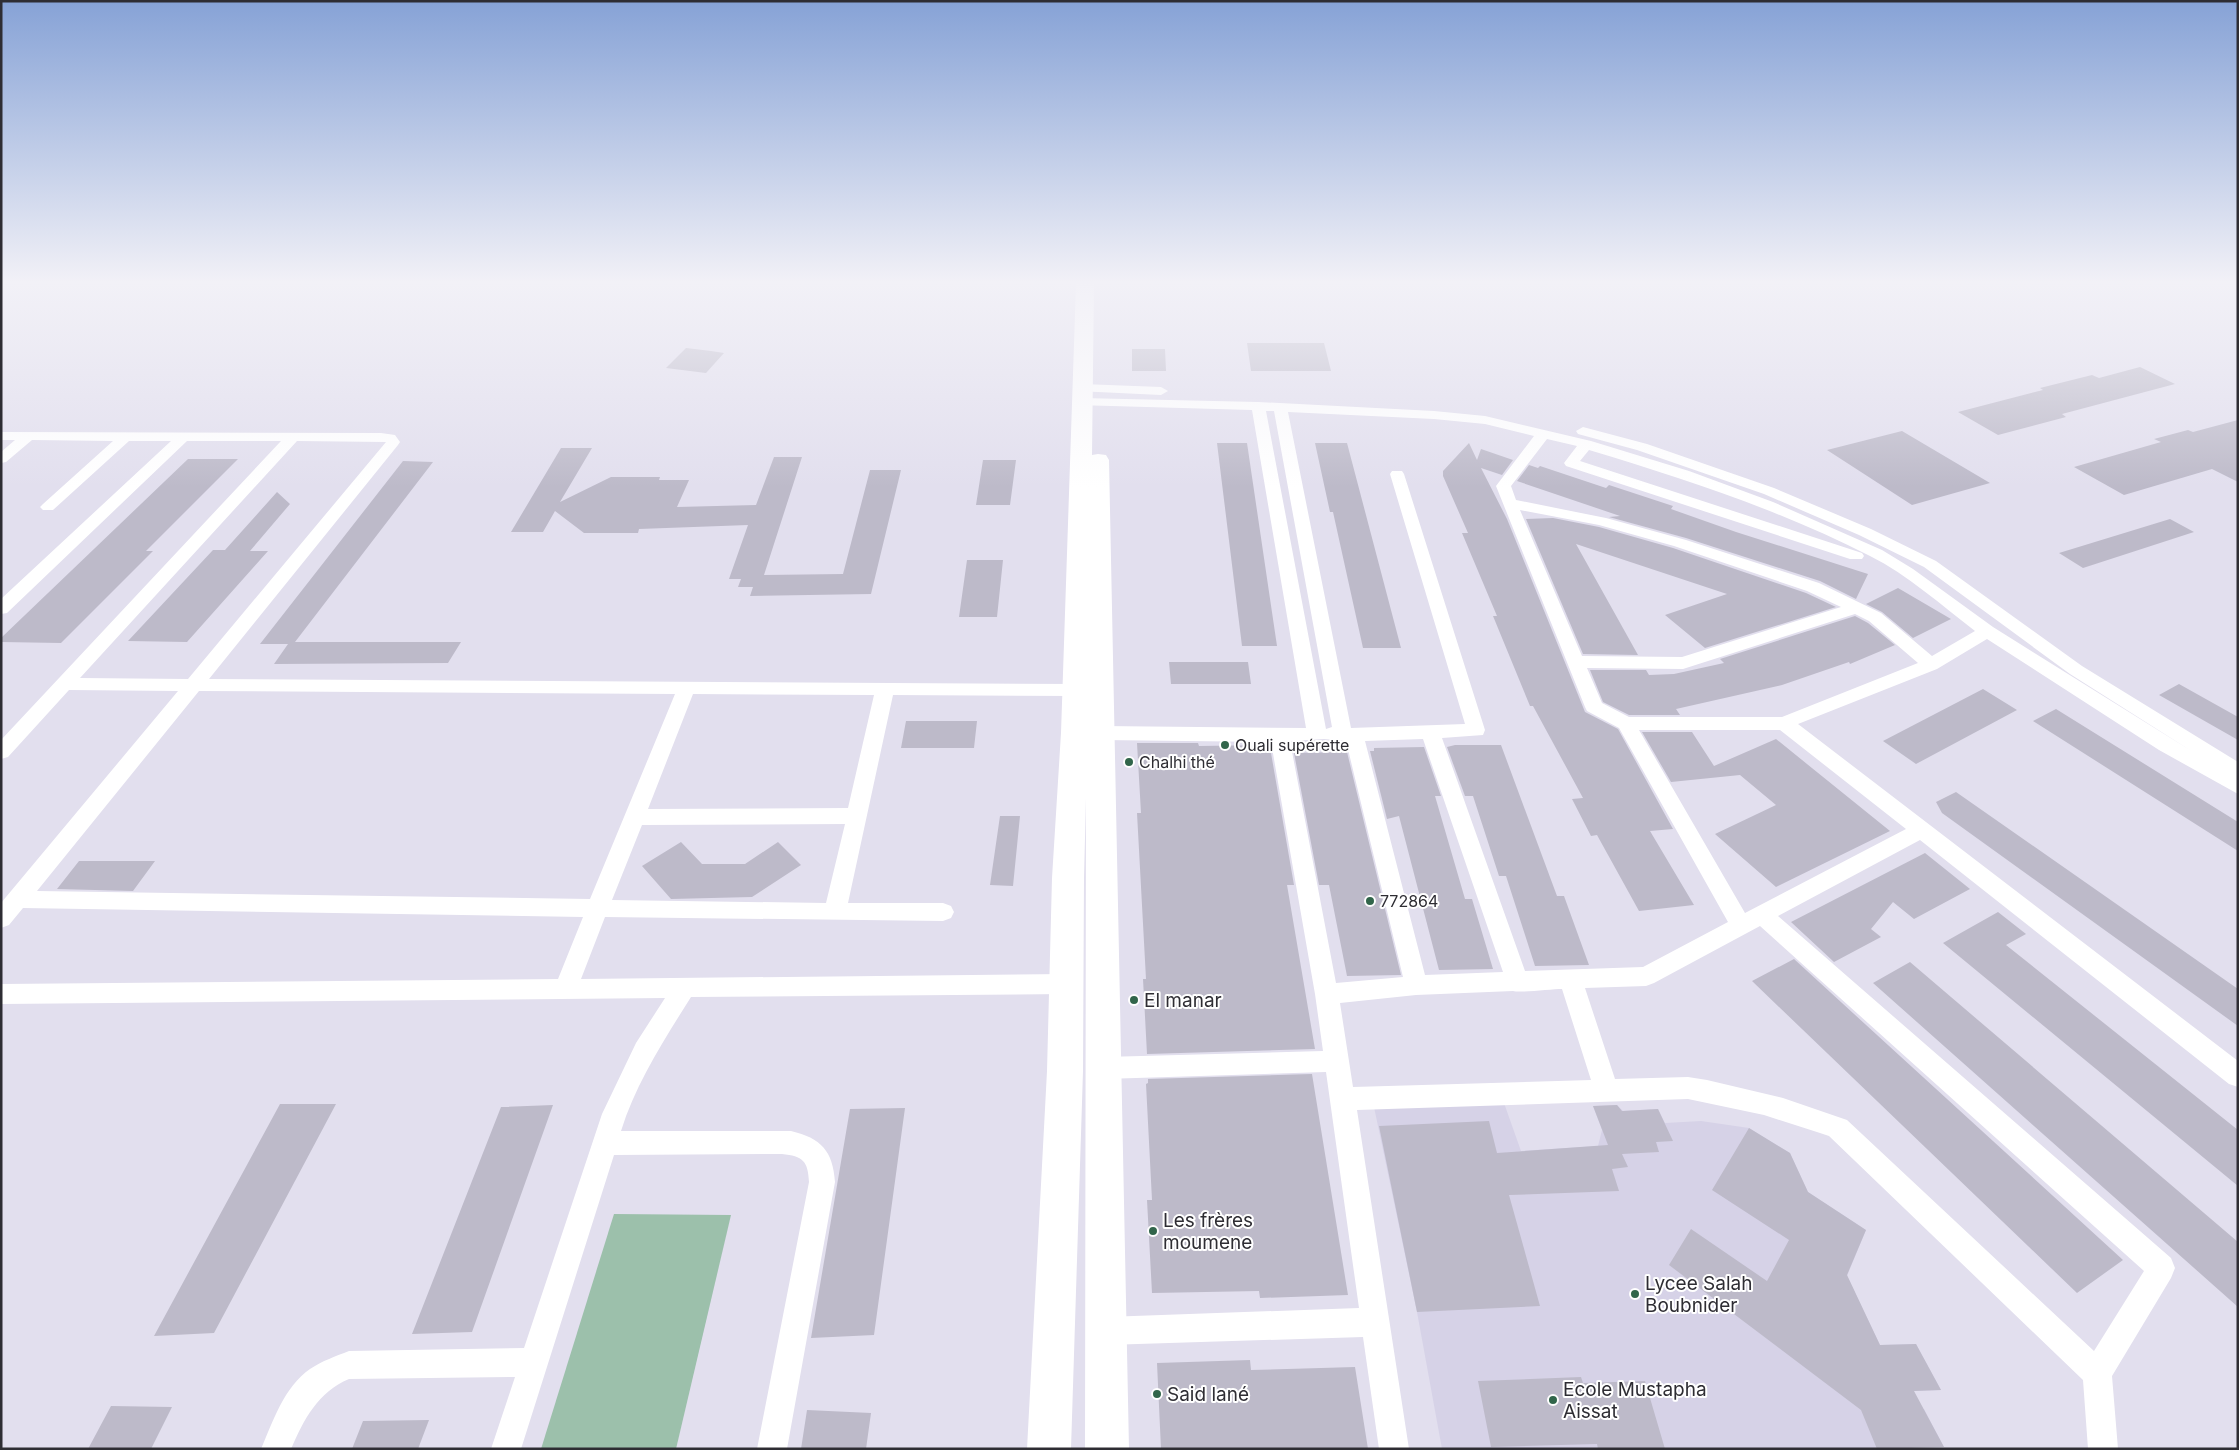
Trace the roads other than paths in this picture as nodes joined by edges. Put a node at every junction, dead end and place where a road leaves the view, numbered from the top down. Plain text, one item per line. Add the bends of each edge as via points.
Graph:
1 (1088, 352) edge
2 (1094, 352) edge
3 (1090, 395) junction
4 (1258, 406) junction
5 (1280, 407) junction
6 (1544, 434) junction
7 (4, 436) dead end
8 (29, 436) junction
9 (126, 436) junction
10 (184, 436) junction
11 (293, 437) junction
12 (1586, 444) junction
13 (1, 459) edge
14 (1397, 474) dead end
15 (1510, 503) junction
16 (48, 507) dead end
17 (1907, 572) junction
18 (1855, 608) junction
19 (1, 609) edge
20 (1987, 631) junction
21 (1575, 662) junction
22 (1931, 665) junction
23 (64, 684) junction
24 (194, 685) junction
25 (687, 687) junction
26 (885, 688) junction
27 (1076, 690) junction
28 (1784, 723) junction
29 (1626, 724) junction
30 (1430, 732) junction
31 (1101, 733) junction
32 (1317, 734) junction
33 (1279, 735) junction
34 (1348, 735) junction
35 (1, 752) edge
36 (2238, 771) edge
37 (2238, 788) edge
38 (857, 816) junction
39 (634, 817) junction
40 (1921, 830) junction
41 (17, 899) junction
42 (598, 907) junction
43 (835, 912) junction
44 (943, 912) dead end
45 (1, 919) edge
46 (1751, 920) junction
47 (1571, 980) junction
48 (1518, 982) junction
49 (1066, 984) junction
50 (1416, 985) junction
51 (684, 988) junction
52 (565, 989) junction
53 (1, 994) edge
54 (1327, 994) junction
55 (1337, 1061) junction
56 (1104, 1068) junction
57 (2238, 1076) edge
58 (1607, 1091) junction
59 (1342, 1099) junction
60 (604, 1143) junction
61 (1375, 1322) junction
62 (1106, 1331) junction
63 (532, 1362) junction
64 (2097, 1373) junction
65 (276, 1449) edge
66 (506, 1449) edge
67 (772, 1449) edge
68 (1049, 1449) edge
69 (1107, 1449) edge
70 (1394, 1449) edge
71 (2103, 1449) edge

1 - 3 main road
2 - 3 main road
3 - 4 street
3 - 27 main road
3 - 31 main road
3 - 36 street via 1436,404 1483,409 1642,447 1769,491 1930,564 2076,670
4 - 5 street
4 - 32 street
5 - 6 street via 1485,420
5 - 34 street
6 - 12 street
6 - 15 street via 1503,486
7 - 8 street
8 - 9 street
8 - 13 street
9 - 10 street
9 - 16 street
10 - 11 street
10 - 19 street
11 - 23 street
11 - 24 street via 381,437 390,438 393,442
12 - 17 street via 1684,474 1768,505 1876,553
12 - 17 street via 1571,463
14 - 30 street via 1476,730
15 - 18 street via 1600,520 1680,543 1814,587
15 - 21 street
17 - 20 street
18 - 21 street via 1683,663
18 - 22 street via 1875,617
20 - 22 street
20 - 37 street
21 - 29 street via 1594,707
22 - 28 street
23 - 24 street
23 - 35 street
24 - 25 street
24 - 41 street
25 - 26 street
25 - 39 street
26 - 27 street
26 - 38 street
27 - 49 main road
28 - 29 street
28 - 40 street
29 - 46 street
30 - 34 street
30 - 48 street
31 - 33 street
31 - 56 main road
32 - 33 street
32 - 34 street
33 - 54 street
34 - 50 street
38 - 39 street
38 - 43 street
39 - 42 street
40 - 46 street
40 - 57 street
41 - 42 street
41 - 45 street
42 - 43 street
42 - 52 street
43 - 44 street
46 - 47 street via 1646,976
46 - 64 street via 2161,1268
47 - 48 street
47 - 58 street
48 - 50 street
49 - 51 street
49 - 68 main road
50 - 54 street
51 - 52 street
51 - 60 street via 628,1082
52 - 53 street
54 - 55 street
55 - 56 street
55 - 59 street
56 - 62 main road
58 - 59 street
58 - 64 street via 1688,1088 1795,1112 1838,1128
59 - 61 street
60 - 63 street
60 - 67 street via 782,1142 808,1148 817,1157 822,1168 822,1182
61 - 62 street
61 - 70 street
62 - 69 main road
63 - 65 street via 349,1365 331,1371 303,1393
63 - 66 street
64 - 71 street

